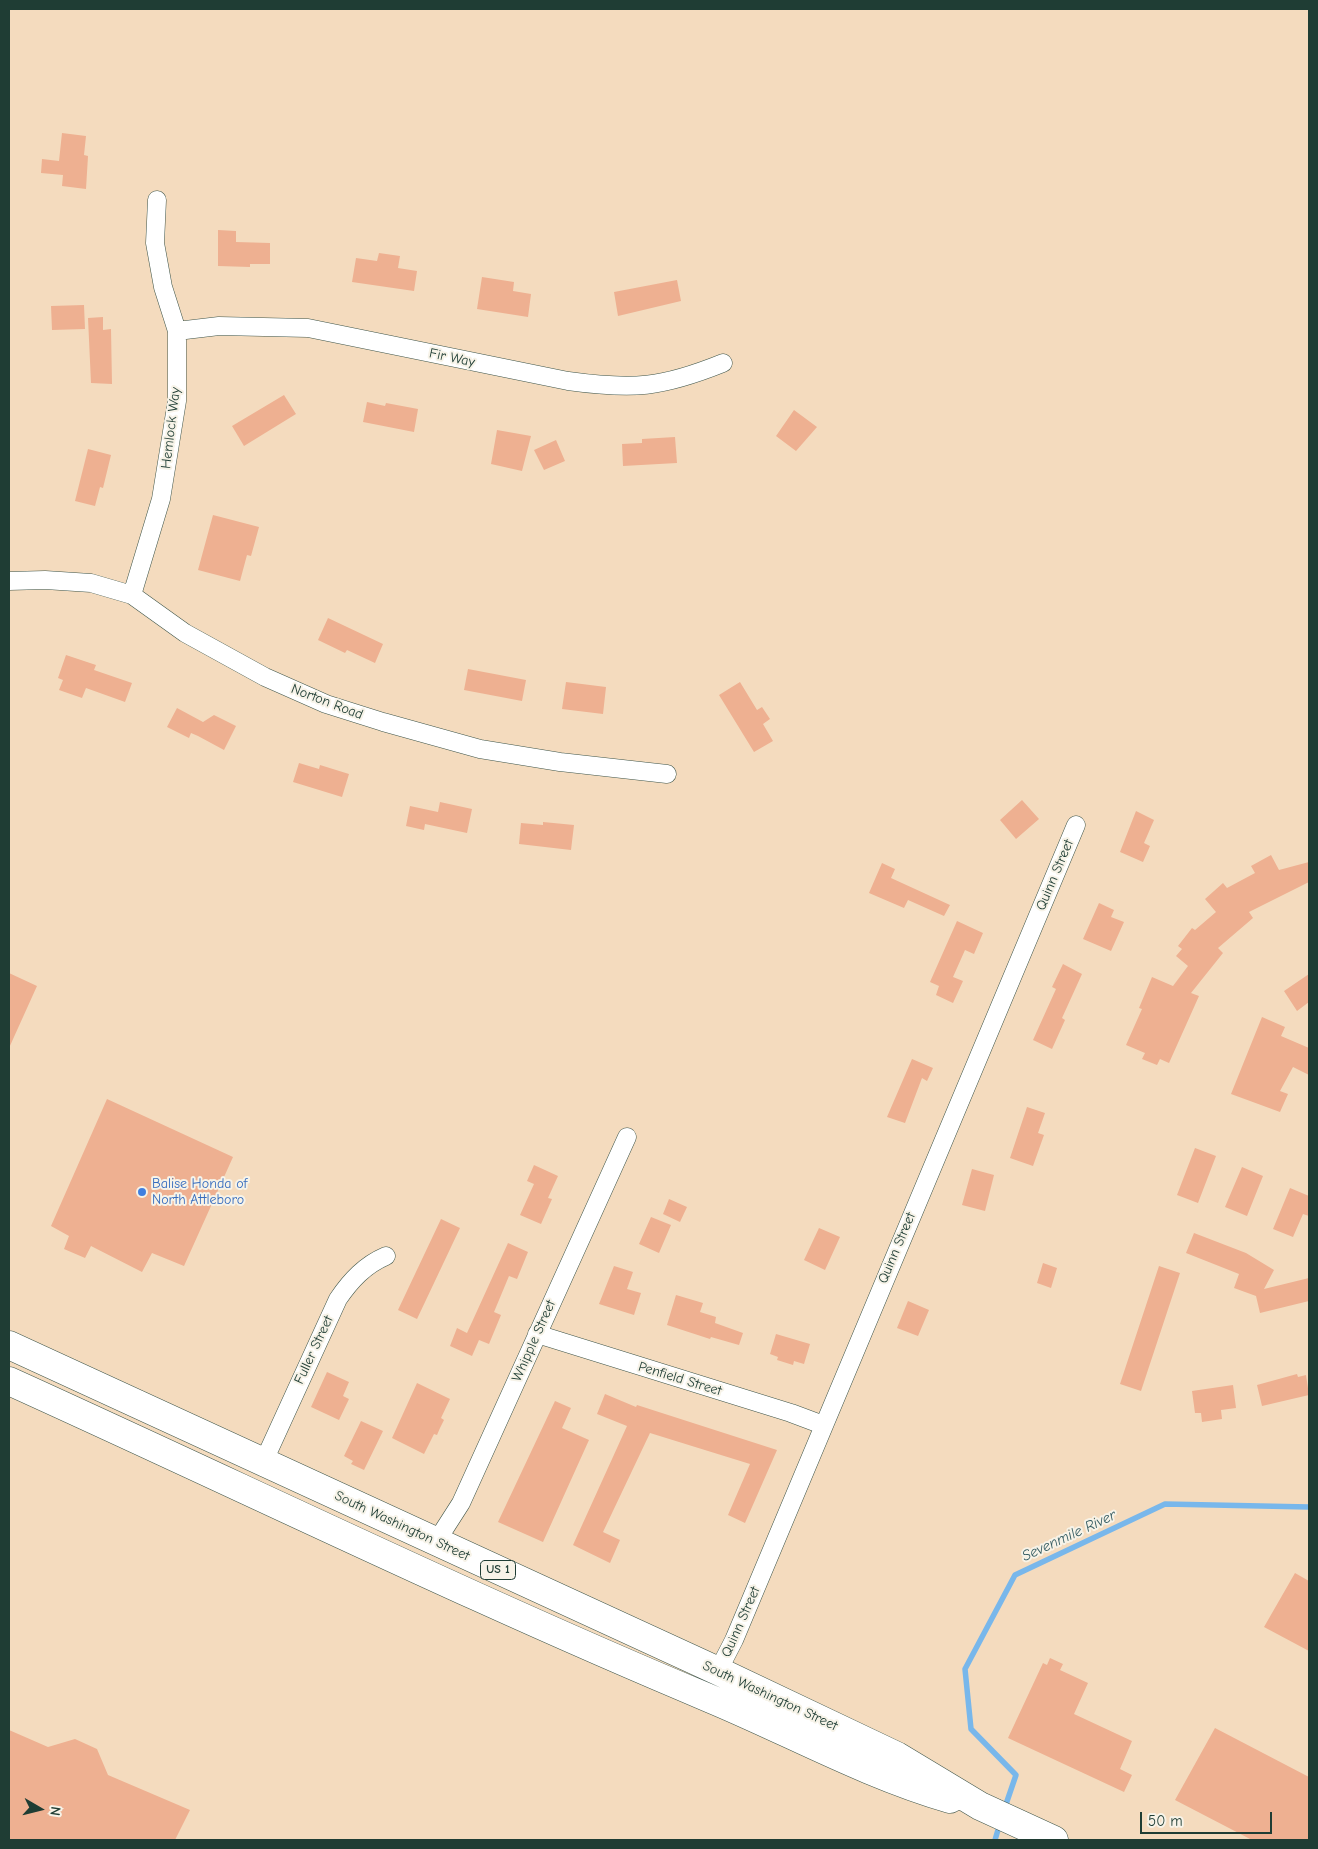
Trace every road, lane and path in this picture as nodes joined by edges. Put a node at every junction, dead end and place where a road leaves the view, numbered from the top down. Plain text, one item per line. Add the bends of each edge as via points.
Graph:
1 (157, 200) dead end
2 (177, 331) junction
3 (723, 363) dead end
4 (9, 581) edge
5 (132, 596) junction
6 (667, 774) dead end
7 (1076, 825) dead end
8 (627, 1137) dead end
9 (386, 1256) dead end
10 (538, 1334) junction
11 (9, 1345) edge
12 (9, 1380) edge
13 (823, 1425) junction
14 (263, 1462) junction
15 (436, 1542) junction
16 (718, 1671) junction
17 (980, 1806) junction
18 (1054, 1840) edge

1 - 2 street, Hemlock Way via 155,243 163,287
2 - 3 street, Fir Way via 219,326 308,328 568,382 602,386 637,387 667,383
2 - 5 street, Hemlock Way via 176,401 161,499
4 - 5 street, Norton Road via 91,583
5 - 6 street, Norton Road via 185,633 326,704 480,749 569,764
7 - 13 street, Quinn Street
8 - 10 street, Whipple Street
9 - 14 street, Fuller Street via 373,1261 348,1283 338,1299
10 - 13 street, Penfield Street
10 - 15 street, Whipple Street via 461,1503
11 - 14 main road, South Washington Street / US 1
12 - 17 main road, South Washington Street / US 1 via 406,1565 652,1675 888,1777
13 - 16 street, Quinn Street via 734,1640
14 - 15 main road, South Washington Street / US 1
15 - 16 main road, South Washington Street / US 1
16 - 17 main road, South Washington Street / US 1 via 897,1756
17 - 18 main road, South Washington Street / US 1

